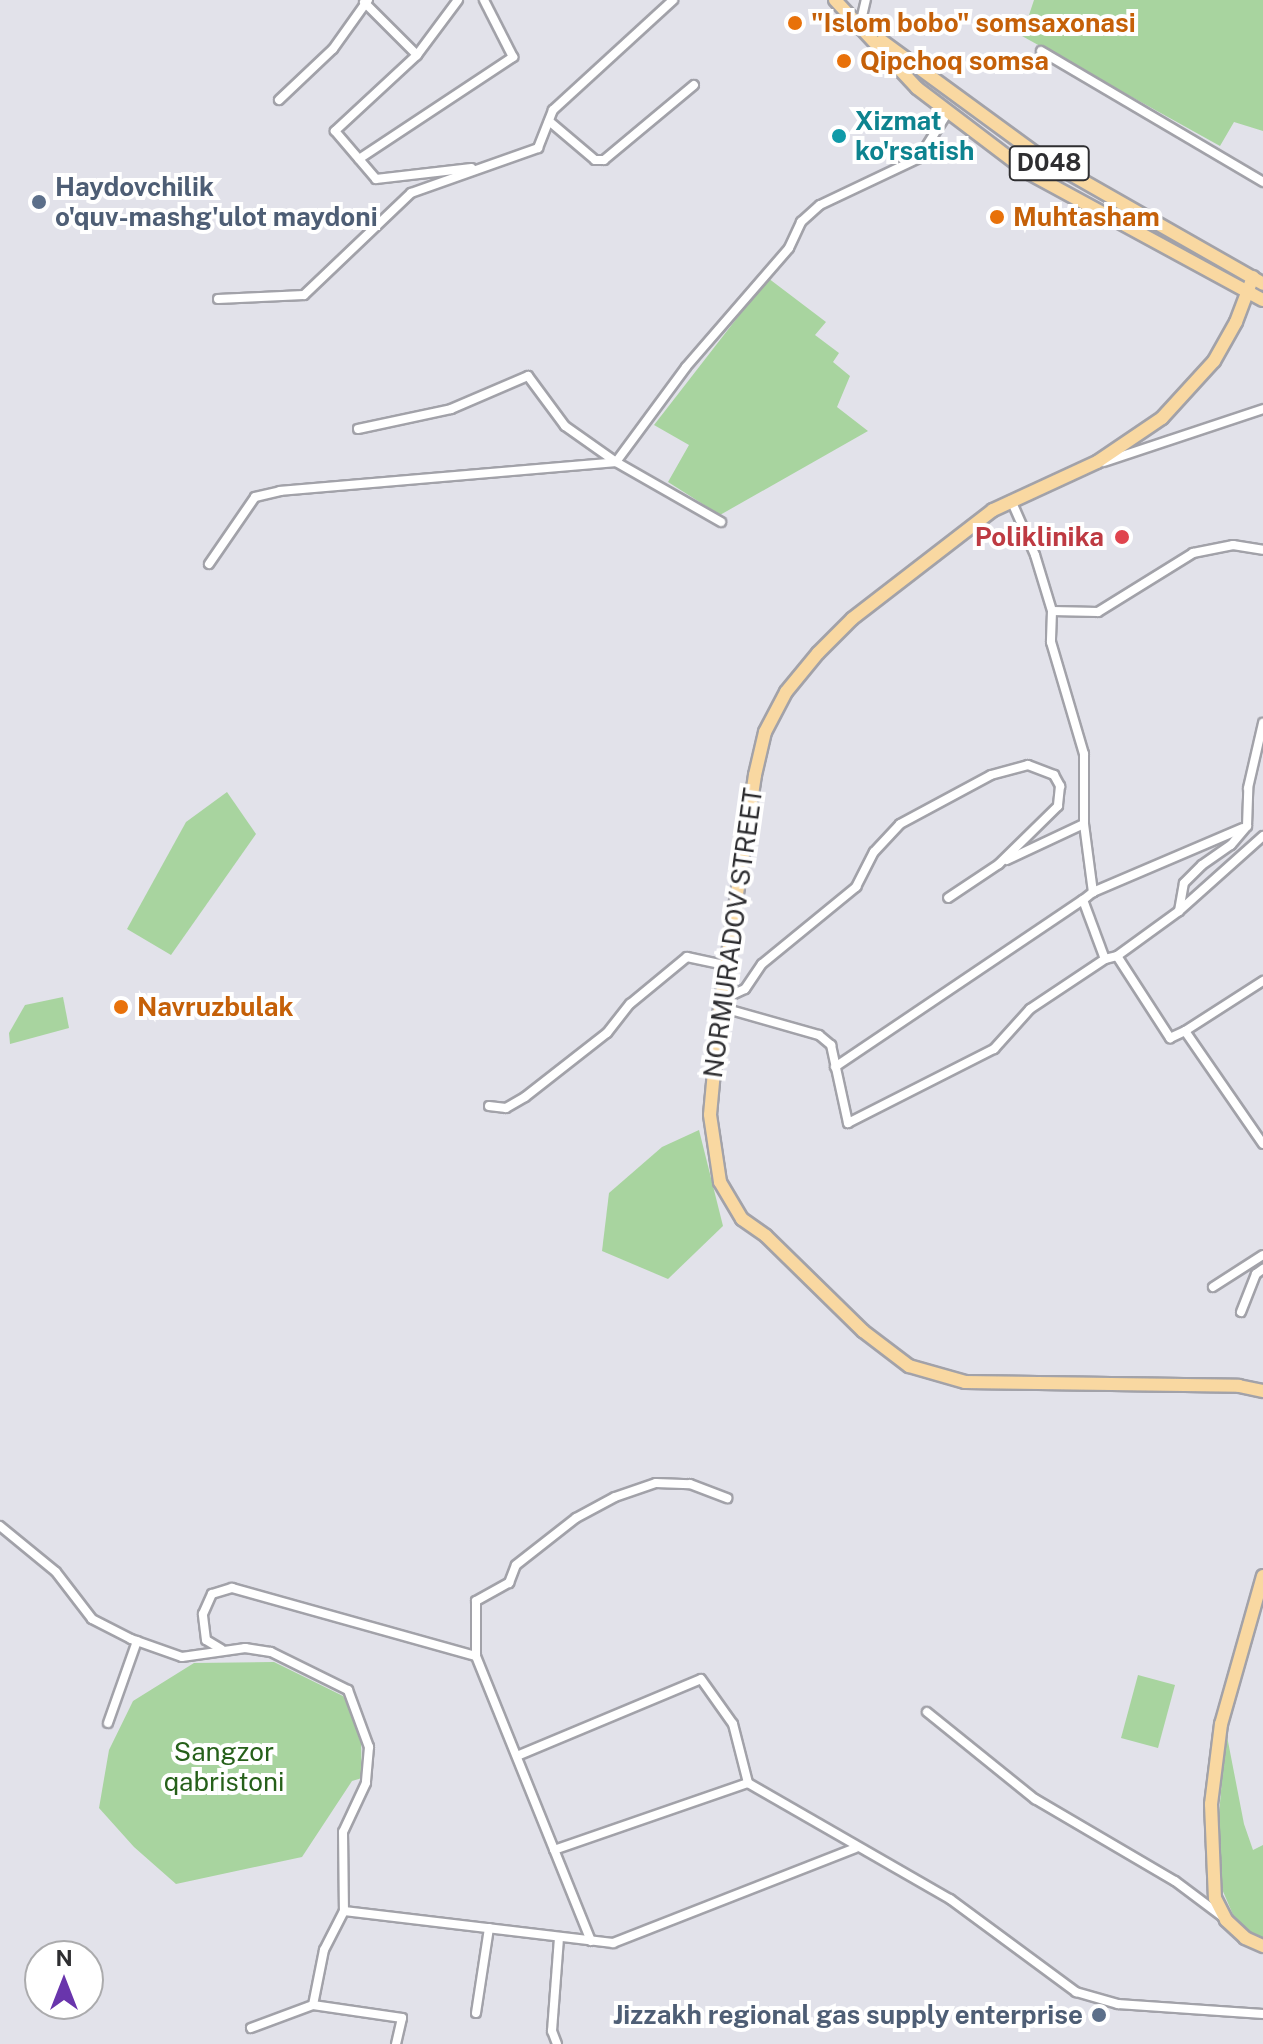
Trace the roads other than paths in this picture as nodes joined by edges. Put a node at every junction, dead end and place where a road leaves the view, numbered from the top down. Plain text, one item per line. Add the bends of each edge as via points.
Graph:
1 (458, 0) edge
2 (484, 0) edge
3 (673, 0) edge
4 (835, 0) edge
5 (866, 0) edge
6 (365, 1) edge
7 (860, 25) junction
8 (1041, 51) dead end
9 (417, 55) junction
10 (694, 85) dead end
11 (279, 100) dead end
12 (948, 112) junction
13 (549, 121) junction
14 (1039, 156) junction
15 (359, 159) junction
16 (488, 166) junction
17 (1029, 173) junction
18 (1263, 182) edge
19 (1260, 278) edge
20 (1247, 290) junction
21 (218, 299) dead end
22 (1263, 300) edge
23 (1263, 409) edge
24 (358, 429) dead end
25 (616, 462) junction
26 (1085, 468) junction
27 (1011, 500) junction
28 (721, 522) dead end
29 (1263, 550) edge
30 (209, 564) dead end
31 (1052, 611) junction
32 (1263, 723) edge
33 (1084, 824) junction
34 (1247, 826) junction
35 (1263, 836) edge
36 (999, 864) junction
37 (1093, 892) junction
38 (948, 898) dead end
39 (1083, 900) junction
40 (1179, 911) junction
41 (1117, 956) junction
42 (1105, 959) junction
43 (726, 965) junction
44 (1263, 981) edge
45 (720, 1003) junction
46 (1185, 1031) junction
47 (835, 1067) junction
48 (489, 1106) dead end
49 (1263, 1144) edge
50 (1263, 1255) edge
51 (1263, 1269) edge
52 (1213, 1287) dead end
53 (1241, 1312) dead end
54 (1263, 1391) edge
55 (727, 1498) dead end
56 (0, 1526) edge
57 (1263, 1576) edge
58 (137, 1641) junction
59 (221, 1649) junction
60 (476, 1656) junction
61 (927, 1712) dead end
62 (108, 1723) dead end
63 (517, 1756) junction
64 (748, 1783) junction
65 (855, 1848) junction
66 (554, 1850) junction
67 (344, 1911) junction
68 (1226, 1920) junction
69 (489, 1928) junction
70 (559, 1937) junction
71 (591, 1941) junction
72 (1263, 1946) edge
73 (313, 2005) junction
74 (476, 2013) dead end
75 (1263, 2014) edge
76 (251, 2028) dead end
77 (396, 2044) edge
78 (557, 2044) edge

1 - 9 street
2 - 15 street via 513,57
3 - 13 street via 553,110
4 - 7 main road, D048
5 - 7 street
6 - 9 street
6 - 11 street via 333,49
7 - 12 main road, D048 via 917,88
7 - 14 main road, D048
8 - 18 street
9 - 15 street via 335,131
10 - 13 street via 604,160 595,160
12 - 17 main road, D048
12 - 25 street via 919,158 820,205 801,222 789,248 686,367
13 - 16 street via 538,148
14 - 17 main road via 1026,160
14 - 19 main road, D048
15 - 16 street via 376,179
16 - 21 street via 411,193 304,295
17 - 20 main road, D048
19 - 20 main road, NORMURADOV STREET
20 - 22 main road, D048
20 - 26 main road, NORMURADOV STREET via 1233,327 1199,382 1142,435
23 - 26 street
24 - 25 street via 451,409 528,376 565,426
25 - 28 street
25 - 30 street via 255,497
26 - 27 main road, NORMURADOV STREET
27 - 31 street
27 - 43 main road, NORMURADOV STREET via 843,627 775,711 759,753
29 - 31 street via 1233,545 1193,553 1098,612
31 - 33 street via 1051,642 1084,754
32 - 34 street via 1248,788
33 - 36 street
33 - 37 street
34 - 37 street
34 - 40 street via 1184,883
35 - 40 street
36 - 38 street
36 - 45 street via 1058,806 1060,786 1054,775 1028,765 991,775 900,824 874,852 856,887 762,964 745,989
37 - 39 street
39 - 42 street
39 - 47 street
40 - 41 street
41 - 42 street
41 - 46 street via 1170,1038
42 - 47 street via 1030,1009 994,1049 848,1123
43 - 45 main road, NORMURADOV STREET
43 - 48 street via 687,957 630,1004 607,1033 525,1097 506,1108
44 - 46 street
45 - 47 street via 819,1035 831,1045
45 - 54 main road, NORMURADOV STREET via 710,1115 716,1169 725,1195 742,1219 896,1357 922,1371 965,1382 1239,1386
46 - 49 street
50 - 52 street
51 - 53 street
55 - 60 street via 690,1484 656,1483 576,1518 516,1565 509,1583 476,1601
56 - 58 street via 56,1572 92,1619
57 - 68 main road via 1214,1766 1215,1898
58 - 59 street via 182,1657
58 - 62 street
59 - 60 street via 206,1640 203,1614 212,1594 232,1588
59 - 67 street via 271,1652 348,1690 360,1715 369,1747 366,1783 343,1832
60 - 63 street
61 - 68 street via 1035,1799 1175,1881
63 - 64 street via 701,1679 733,1724
63 - 66 street
64 - 65 street
64 - 66 street
65 - 71 street via 613,1943
65 - 75 street via 950,1899 1076,1992 1118,2004
66 - 71 street
67 - 69 street
67 - 73 street via 324,1950
68 - 72 main road
69 - 70 street
69 - 74 street
70 - 71 street
70 - 78 street via 552,2031
73 - 76 street
73 - 77 street via 402,2018

